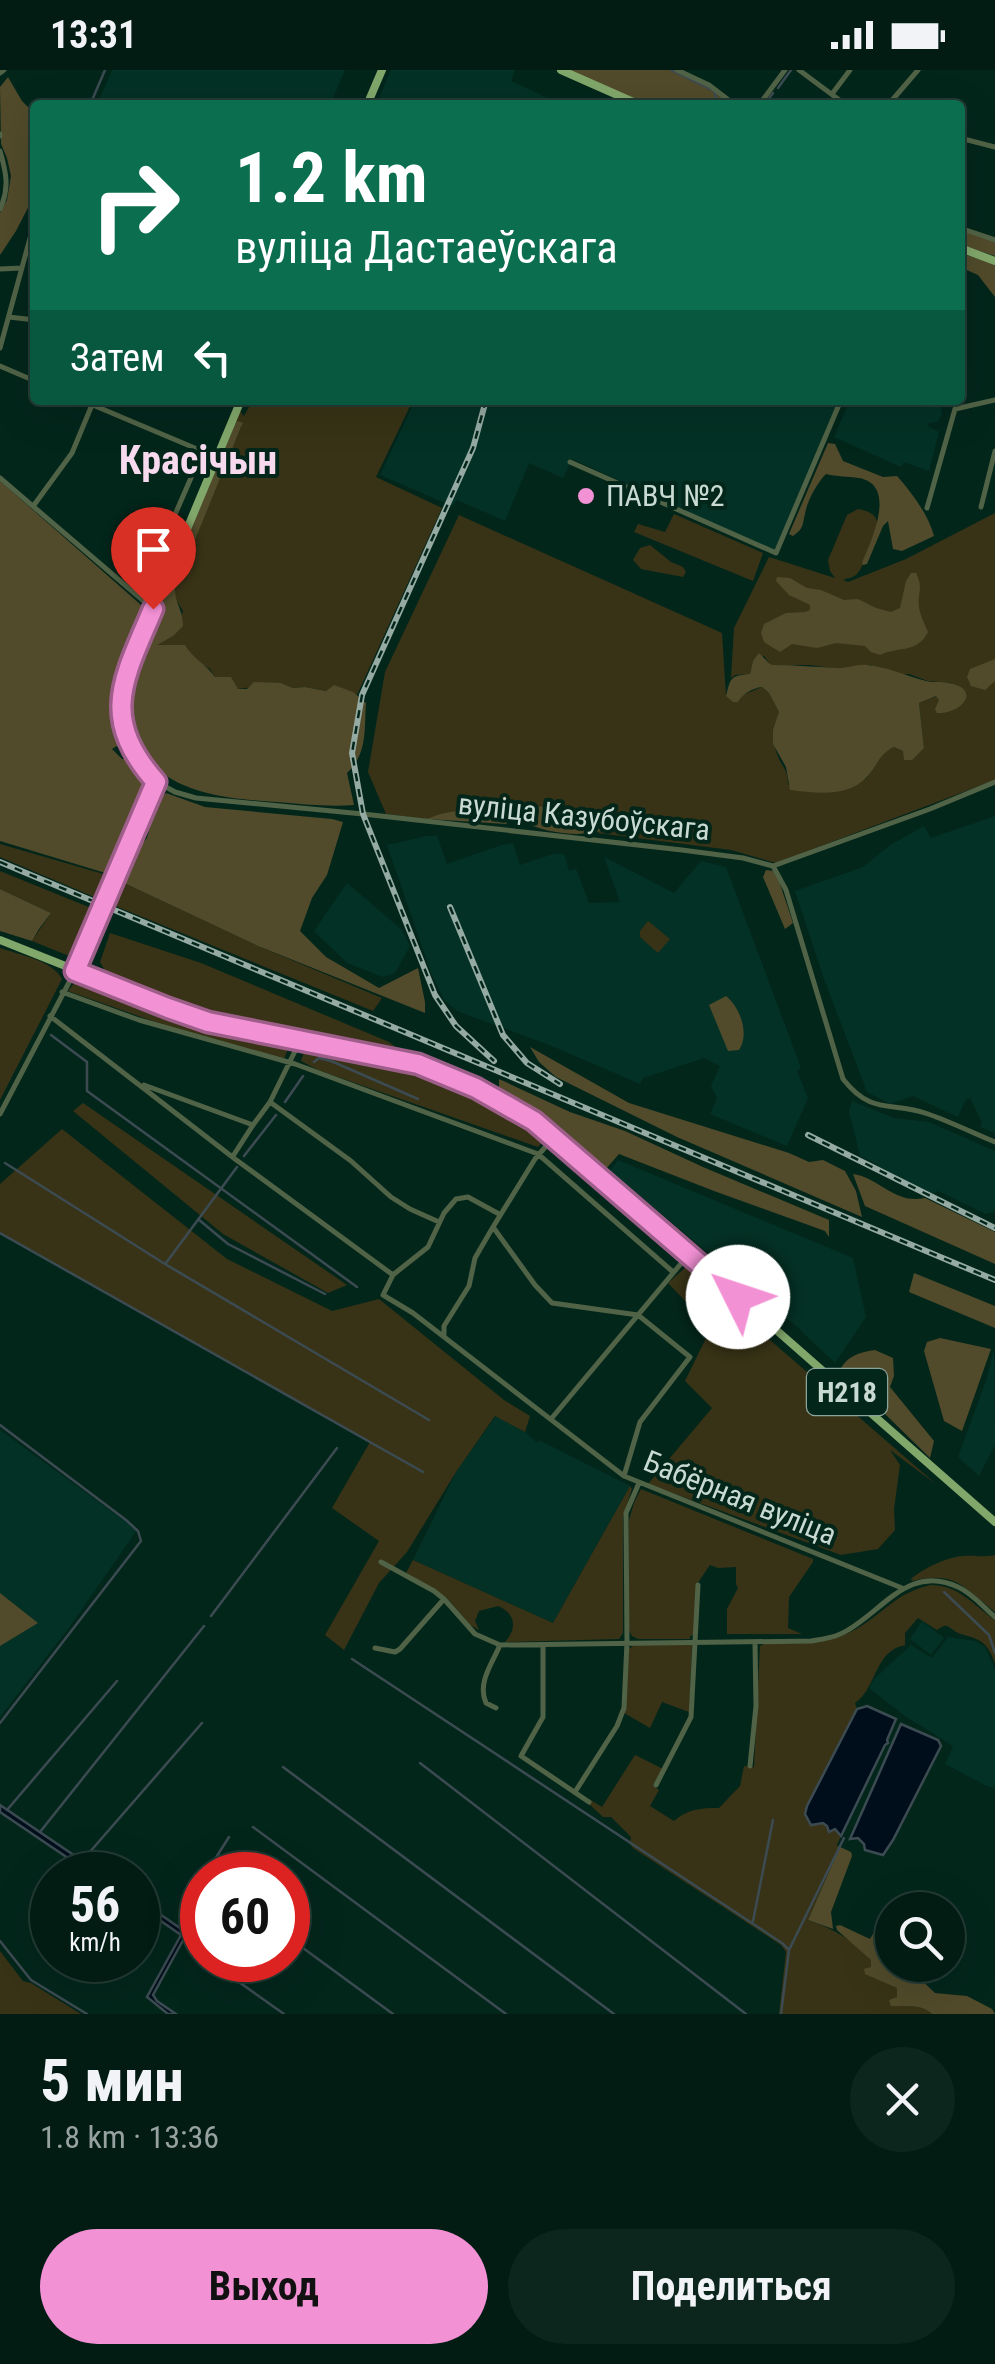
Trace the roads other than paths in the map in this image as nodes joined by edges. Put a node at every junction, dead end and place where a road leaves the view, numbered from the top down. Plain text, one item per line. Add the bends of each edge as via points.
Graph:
1 (382, 70) edge
2 (561, 70) edge
3 (677, 70) edge
4 (785, 70) edge
5 (800, 70) edge
6 (850, 70) edge
7 (918, 70) edge
8 (832, 94) junction
9 (369, 100) edge
10 (629, 100) edge
11 (728, 100) edge
12 (764, 100) edge
13 (840, 100) edge
14 (892, 100) edge
15 (965, 139) edge
16 (995, 147) edge
17 (0, 151) edge
18 (0, 208) edge
19 (965, 230) edge
20 (30, 238) edge
21 (995, 240) edge
22 (965, 250) edge
23 (995, 260) edge
24 (22, 268) junction
25 (0, 269) edge
26 (9, 317) junction
27 (30, 319) edge
28 (0, 348) edge
29 (0, 366) edge
30 (30, 379) edge
31 (995, 400) edge
32 (92, 405) edge
33 (100, 405) edge
34 (239, 405) edge
35 (839, 405) edge
36 (995, 451) edge
37 (216, 458) junction
38 (570, 462) dead end
39 (194, 472) dead end
40 (0, 478) edge
41 (33, 506) junction
42 (981, 506) dead end
43 (927, 508) dead end
44 (176, 510) junction
45 (193, 516) junction
46 (139, 596) junction
47 (153, 609) junction
48 (156, 782) junction
49 (995, 782) edge
50 (774, 866) junction
51 (0, 940) edge
52 (75, 971) junction
53 (62, 992) junction
54 (50, 1016) junction
55 (300, 1041) junction
56 (290, 1063) junction
57 (136, 1082) junction
58 (270, 1102) junction
59 (0, 1114) edge
60 (253, 1125) junction
61 (554, 1137) junction
62 (995, 1142) edge
63 (538, 1154) junction
64 (232, 1156) junction
65 (499, 1214) junction
66 (438, 1222) junction
67 (492, 1227) junction
68 (689, 1254) junction
69 (673, 1272) junction
70 (393, 1275) junction
71 (638, 1316) junction
72 (444, 1336) junction
73 (551, 1419) junction
74 (624, 1476) junction
75 (639, 1483) junction
76 (995, 1522) edge
77 (380, 1562) dead end
78 (698, 1585) dead end
79 (902, 1588) junction
80 (444, 1599) junction
81 (995, 1617) edge
82 (627, 1642) junction
83 (695, 1642) junction
84 (755, 1642) junction
85 (500, 1645) junction
86 (543, 1645) junction
87 (375, 1648) dead end
88 (496, 1708) dead end
89 (750, 1766) dead end
90 (656, 1785) dead end
91 (575, 1792) junction
92 (589, 1802) dead end

1 - 9 main road
2 - 10 main road
3 - 11 street
4 - 12 street
5 - 8 street
6 - 8 street
7 - 14 street
8 - 13 street
15 - 16 street
17 - 18 street via 7,179
19 - 21 street
20 - 24 street
22 - 23 main road
24 - 25 street
24 - 26 street
26 - 27 street
26 - 28 street
29 - 30 street
31 - 43 street via 955,409
32 - 41 street via 72,453
33 - 37 street
34 - 37 main road
35 - 38 street via 776,553
36 - 42 street
37 - 45 main road
39 - 44 street
40 - 41 street
41 - 46 street
44 - 45 street
44 - 46 street
45 - 47 main road
46 - 47 street
47 - 48 main road via 126,675 121,711 125,736
48 - 50 street, вуліца Казубоўскага via 196,798
48 - 52 main road
49 - 50 street
50 - 62 street via 851,1090 876,1106 927,1113
51 - 52 main road, Н218
52 - 53 street
52 - 55 main road, Н218 via 196,1018
53 - 54 street
53 - 56 street
54 - 57 street
54 - 59 street
55 - 56 street
55 - 61 main road, Н218 via 431,1068 511,1106
56 - 58 street
56 - 63 street
57 - 60 street
57 - 64 street
58 - 60 street
58 - 66 street via 391,1197
60 - 64 street
61 - 63 street
61 - 68 main road, Н218
63 - 65 street
63 - 69 street
64 - 70 street
65 - 66 street via 468,1197 456,1199
65 - 67 street
66 - 70 street via 428,1246
67 - 71 street via 552,1303
67 - 72 street
68 - 69 street
68 - 76 main road, Н218
69 - 71 street
70 - 72 street, Бабёрная вуліца via 383,1295
71 - 73 street
71 - 74 street via 690,1357 640,1422
72 - 73 street, Бабёрная вуліца
73 - 74 street, Бабёрная вуліца
74 - 75 street, Бабёрная вуліца
75 - 79 street, Бабёрная вуліца
75 - 82 street via 626,1513
77 - 80 street
78 - 83 street
79 - 81 street via 946,1582
79 - 84 street via 841,1634
80 - 85 street via 475,1634
80 - 87 street via 400,1649
82 - 83 street
82 - 86 street
82 - 91 street via 622,1716
83 - 84 street
83 - 90 street via 691,1718
84 - 89 street
85 - 86 street
85 - 88 street via 482,1694
86 - 91 street via 542,1717 521,1756
91 - 92 street

